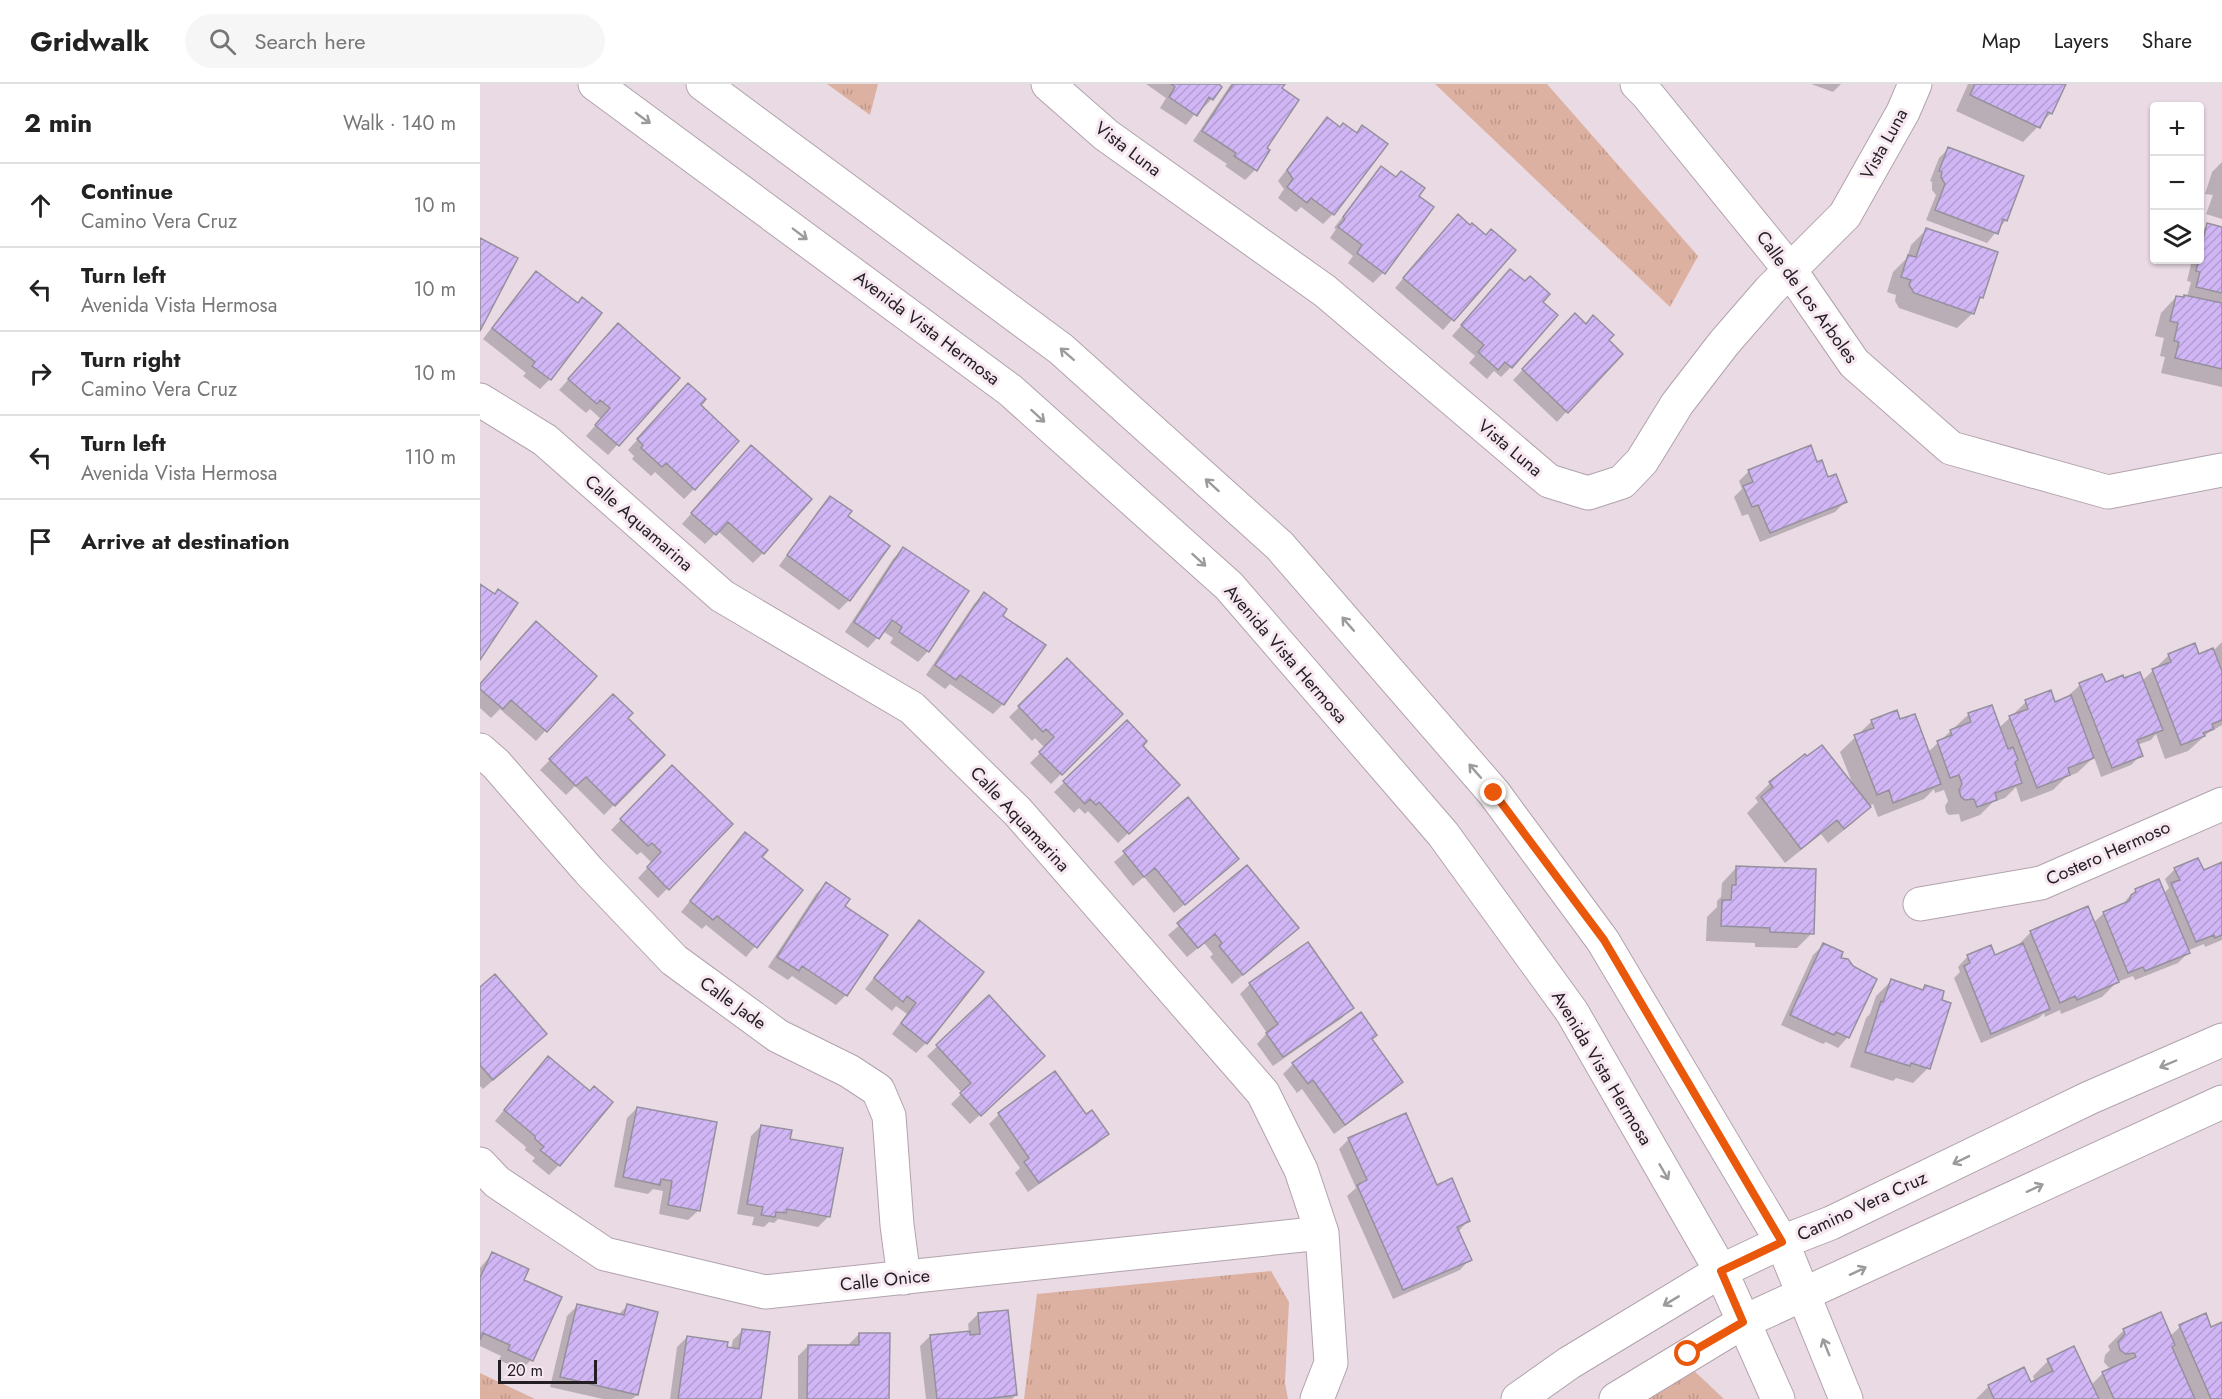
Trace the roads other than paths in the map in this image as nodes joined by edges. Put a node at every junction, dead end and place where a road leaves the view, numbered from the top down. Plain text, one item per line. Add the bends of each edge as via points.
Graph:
1 (596, 84) edge
2 (703, 84) edge
3 (1048, 84) edge
4 (1637, 84) edge
5 (1915, 84) edge
6 (1790, 270) junction
7 (480, 400) edge
8 (2222, 470) edge
9 (480, 750) edge
10 (2222, 804) edge
11 (1920, 904) dead end
12 (2222, 1040) edge
13 (2222, 1102) edge
14 (486, 1182) edge
15 (1322, 1233) junction
16 (1782, 1242) junction
17 (1721, 1271) junction
18 (904, 1278) junction
19 (1805, 1295) junction
20 (1743, 1322) junction
21 (1317, 1399) edge
22 (1518, 1399) edge
23 (1616, 1399) edge
24 (1778, 1399) edge
25 (1846, 1399) edge

1 -> 17 street, Avenida Vista Hermosa via 1010,390 1229,586 1443,834 1572,1012
16 -> 2 street via 1604,940 1494,793 1280,546 1061,349
3 - 6 street, Vista Luna via 1106,135 1325,291 1549,481 1588,493 1622,482 1642,461 1677,404
4 - 6 street, Calle de Los Arboles
5 - 6 street, Vista Luna via 1845,214
6 - 8 street, Calle de Los Arboles via 1854,363 1951,448 2108,492
7 - 15 street, Calle Aquamarina via 545,440 722,596 912,708 1018,812 1263,1093 1301,1170
9 - 18 street, Calle Jade via 674,960 778,1035 878,1090 889,1116
10 - 11 street, Costero Hermoso via 2041,883
12 -> 16 street, Camino Vera Cruz via 2089,1098 1831,1223
19 -> 13 street
14 - 18 street, Calle Onice via 605,1254 688,1275 765,1292
15 - 18 street, Calle Onice
15 - 21 street, Calle Aquamarina via 1331,1363
16 - 17 street, Camino Vera Cruz
16 - 19 street
17 - 20 street, Avenida Vista Hermosa
17 -> 22 street, Camino Vera Cruz via 1569,1363
19 - 20 street
25 -> 19 street
20 - 23 street
20 - 24 street, Avenida Vista Hermosa

